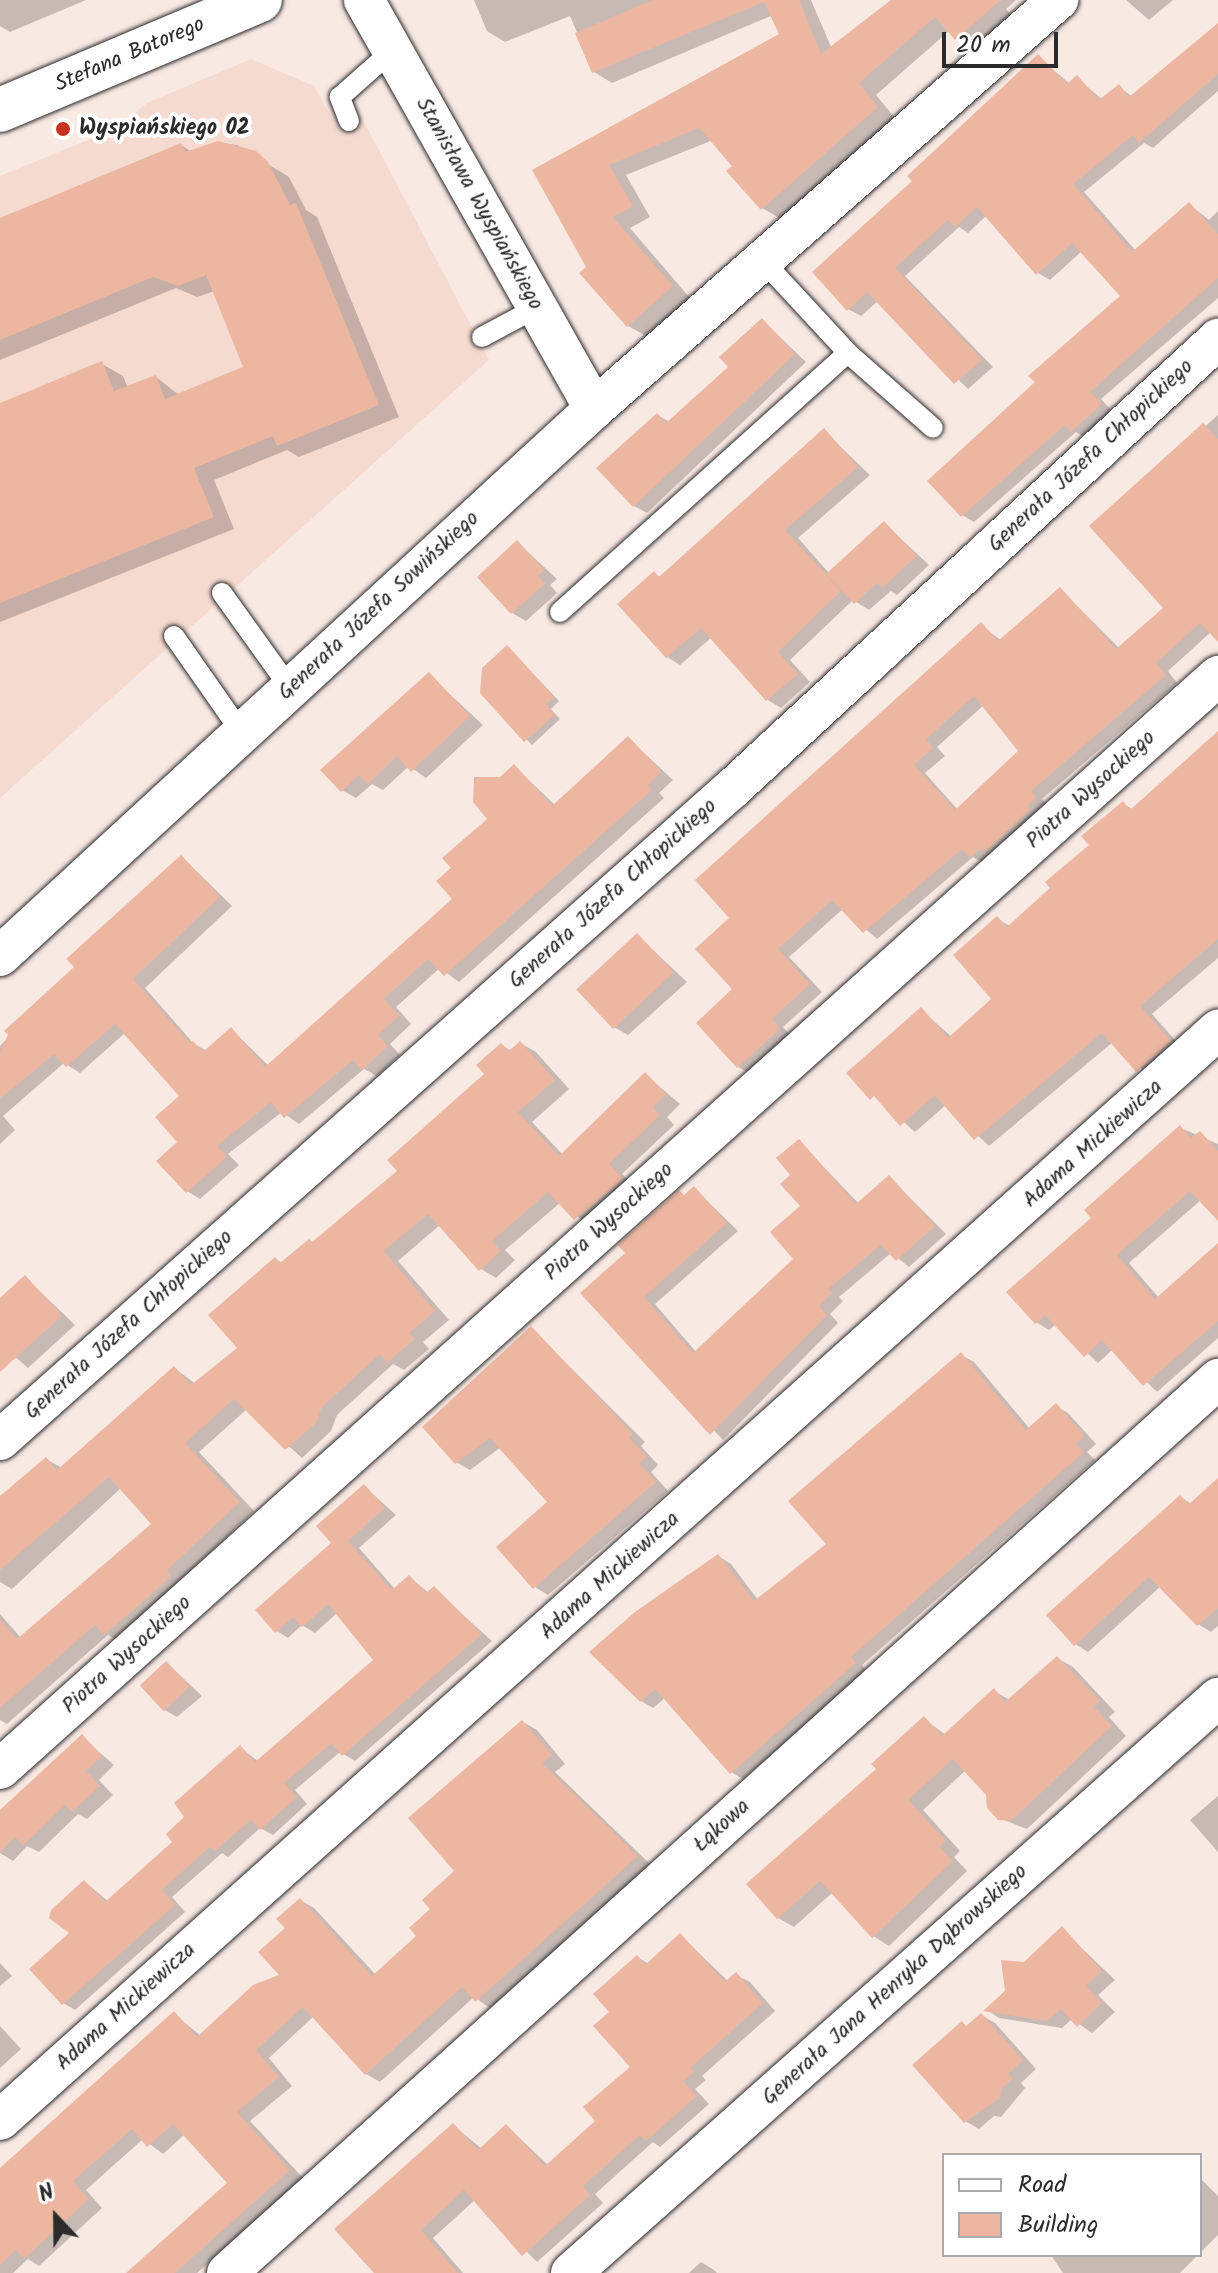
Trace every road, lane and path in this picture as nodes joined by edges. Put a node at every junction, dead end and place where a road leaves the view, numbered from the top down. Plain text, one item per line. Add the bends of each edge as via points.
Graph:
1 (260, 0) edge
2 (364, 0) edge
3 (1058, 0) edge
4 (393, 50) junction
5 (0, 110) edge
6 (349, 121) dead end
7 (762, 260) junction
8 (536, 308) junction
9 (482, 337) dead end
10 (1218, 339) edge
11 (848, 353) junction
12 (594, 409) junction
13 (933, 428) dead end
14 (222, 593) dead end
15 (560, 612) dead end
16 (174, 636) dead end
17 (1218, 676) edge
18 (290, 688) junction
19 (242, 733) junction
20 (0, 956) edge
21 (1218, 1030) edge
22 (1218, 1379) edge
23 (0, 1440) edge
24 (1218, 1698) edge
25 (0, 1769) edge
26 (0, 2120) edge
27 (227, 2273) edge
28 (571, 2273) edge

1 - 5 street, Stefana Batorego
2 - 4 street, Stanisława Wyspiańskiego
3 - 7 street, Generała Józefa Sowińskiego
4 - 6 lane via 340,97
4 - 8 street, Stanisława Wyspiańskiego
7 - 11 lane
7 - 12 street, Generała Józefa Sowińskiego
8 - 9 lane
8 - 12 street, Stanisława Wyspiańskiego
10 - 23 street, Generała Józefa Chłopickiego via 734,787
11 - 13 lane
11 - 15 lane
12 - 18 street, Generała Józefa Sowińskiego
14 - 18 lane
16 - 19 lane
17 - 25 street, Piotra Wysockiego
18 - 19 street, Generała Józefa Sowińskiego
19 - 20 street, Generała Józefa Sowińskiego
21 - 26 street, Adama Mickiewicza
22 - 27 street, Łąkowa
24 - 28 street, Generała Jana Henryka Dąbrowskiego

